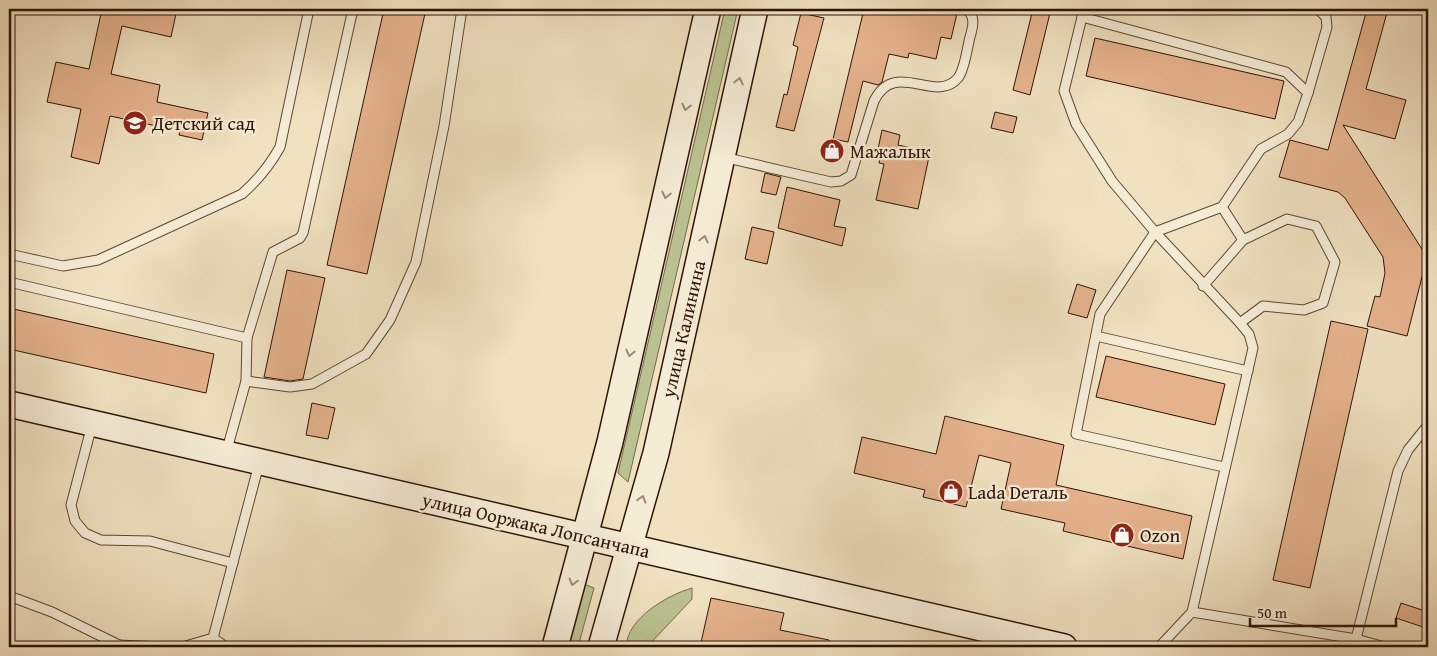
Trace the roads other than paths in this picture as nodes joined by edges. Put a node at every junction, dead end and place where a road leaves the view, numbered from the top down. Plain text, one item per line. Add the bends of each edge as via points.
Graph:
1 (309, 9) edge
2 (353, 9) edge
3 (462, 9) edge
4 (708, 9) edge
5 (756, 9) edge
6 (966, 9) edge
7 (1318, 9) edge
8 (1083, 13) edge
9 (1308, 93) junction
10 (722, 157) junction
11 (1222, 207) junction
12 (1154, 232) junction
13 (1243, 240) junction
14 (9, 254) edge
15 (9, 282) edge
16 (1203, 286) junction
17 (1240, 323) junction
18 (1096, 336) junction
19 (247, 338) junction
20 (1248, 370) junction
21 (246, 381) junction
22 (9, 404) edge
23 (92, 423) junction
24 (1428, 425) edge
25 (226, 453) junction
26 (260, 461) junction
27 (1224, 466) junction
28 (585, 535) junction
29 (629, 546) junction
30 (233, 563) junction
31 (9, 596) edge
32 (1192, 612) junction
33 (213, 638) junction
34 (1356, 639) junction
35 (119, 646) edge
36 (161, 647) edge
37 (182, 647) edge
38 (226, 647) edge
39 (556, 647) edge
40 (601, 647) edge
41 (1064, 647) edge
42 (1159, 647) edge
43 (1385, 647) edge

1 - 14 lane via 280,147 272,163 242,194 98,260 63,266
2 - 19 lane via 303,232 300,238 272,252
3 - 21 lane via 444,126 416,262 390,320 366,354 312,384 290,388
4 -> 28 main road via 610,442
10 -> 5 main road, улица Калинина
6 - 10 lane via 974,24 959,76 951,84 938,87 895,82 879,90 851,175 831,182
7 - 9 lane via 1326,17 1327,27
8 - 9 lane via 1286,72
8 - 12 lane via 1064,91 1076,124 1112,181
9 - 11 lane via 1298,122 1288,134 1261,149
29 -> 10 main road, улица Калинина via 656,453
11 - 12 lane
11 - 13 lane
12 - 16 lane
12 - 18 lane via 1100,314
13 - 16 lane
13 - 17 lane via 1287,219 1316,226 1335,262 1324,303 1304,310 1263,306
15 - 19 lane
16 - 17 lane
17 - 20 lane via 1249,334 1253,348
18 - 20 lane
18 - 27 lane via 1076,434
19 - 21 lane
20 - 27 lane
21 - 25 lane
22 - 23 main road, улица Ооржака Лопсанчапа
23 - 25 main road, улица Ооржака Лопсанчапа
23 - 30 lane via 70,505 74,521 85,533 101,540 150,541
24 - 34 lane via 1408,450 1398,471
25 - 26 main road, улица Ооржака Лопсанчапа
26 - 28 main road, улица Ооржака Лопсанчапа
26 - 30 lane
27 - 32 lane
28 - 29 main road, улица Ооржака Лопсанчапа
28 -> 39 main road
29 - 40 main road, улица Калинина
29 - 41 main road, улица Ооржака Лопсанчапа
30 - 33 lane
31 - 35 lane via 52,612
32 - 34 lane
32 - 42 lane
33 - 37 lane
33 - 38 lane
34 - 43 lane
35 - 36 lane

